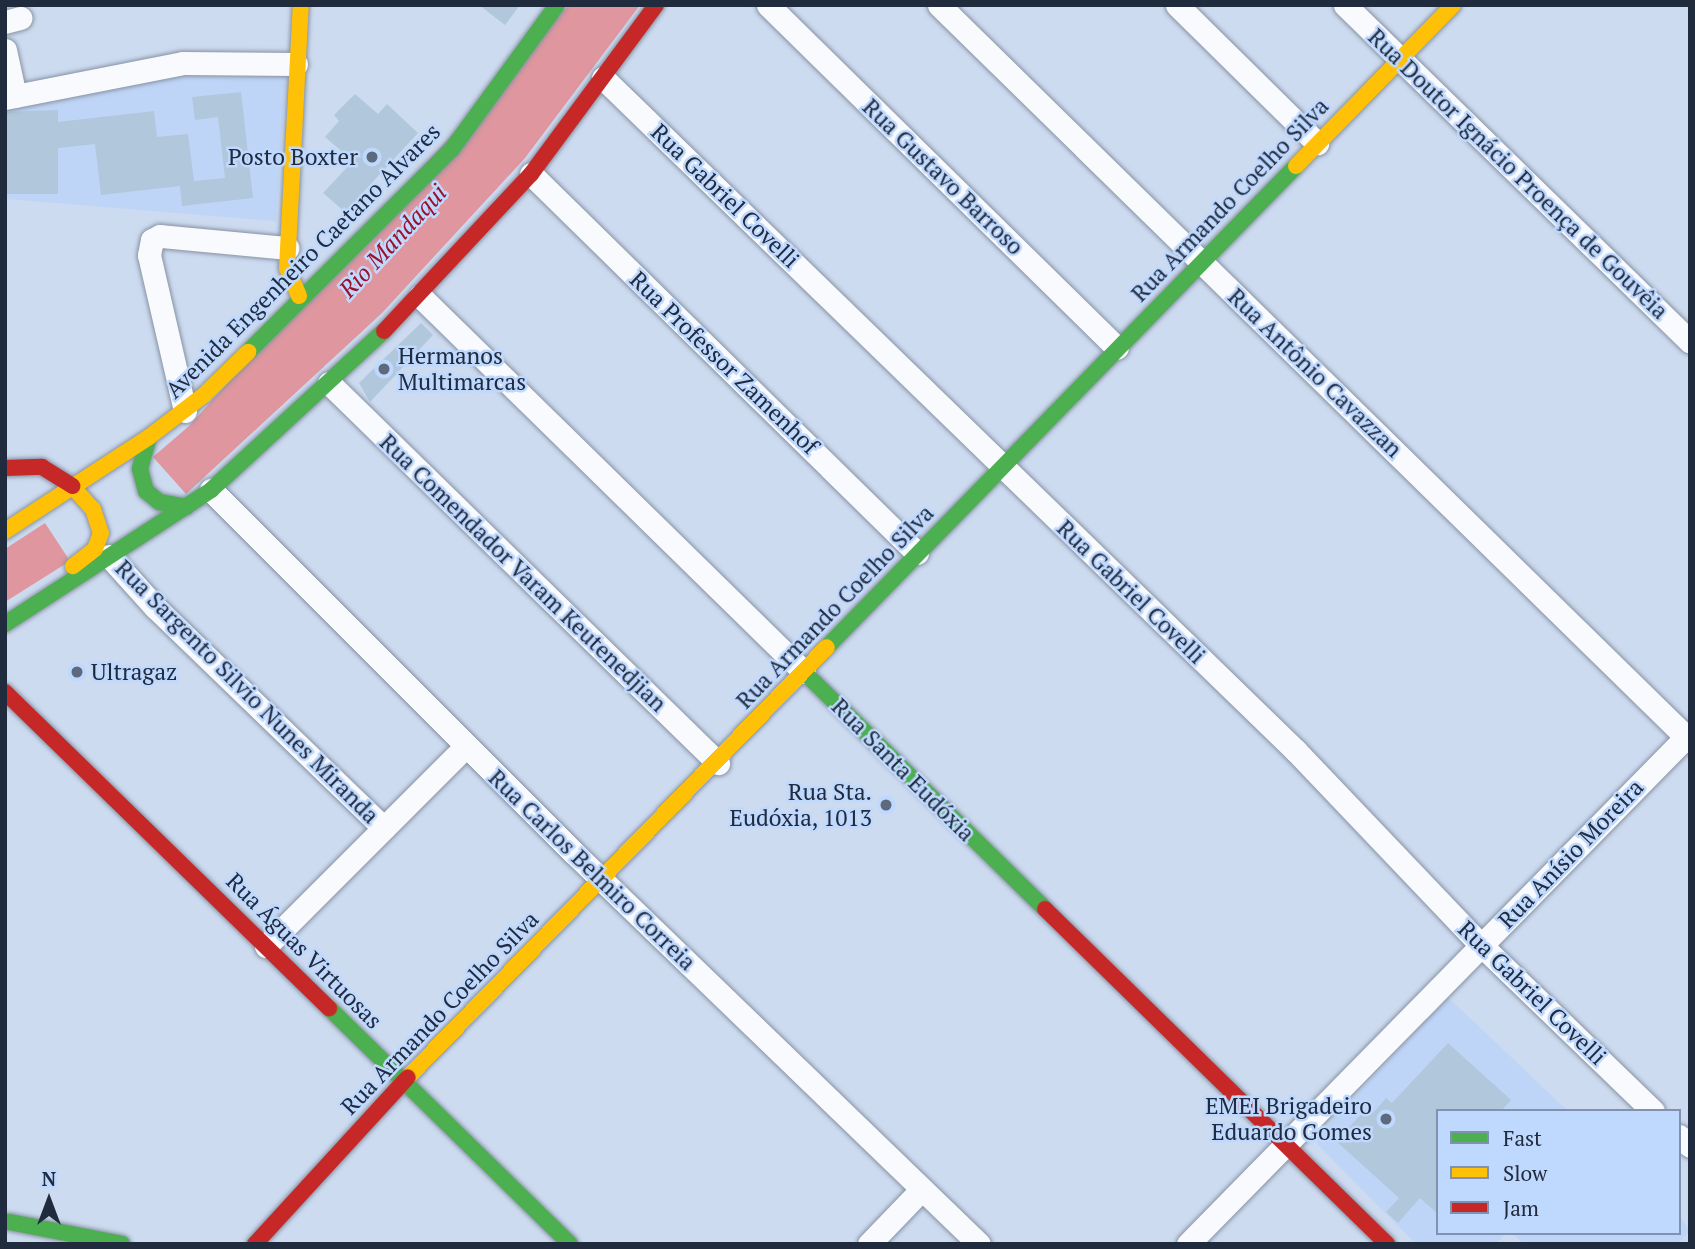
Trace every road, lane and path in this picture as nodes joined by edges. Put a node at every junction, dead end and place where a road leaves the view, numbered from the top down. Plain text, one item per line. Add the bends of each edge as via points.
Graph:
1 (301, 5) edge
2 (557, 5) edge
3 (656, 5) edge
4 (768, 5) edge
5 (940, 5) edge
6 (1177, 5) edge
7 (1345, 5) edge
8 (1453, 5) edge
9 (5, 50) edge
10 (1400, 58) junction
11 (296, 64) junction
12 (603, 78) junction
13 (10, 97) edge
14 (1317, 143) junction
15 (531, 174) junction
16 (287, 248) junction
17 (1203, 263) junction
18 (299, 296) junction
19 (420, 296) junction
20 (1690, 342) edge
21 (1117, 348) junction
22 (329, 383) junction
23 (185, 411) junction
24 (149, 437) junction
25 (1002, 467) junction
26 (5, 468) edge
27 (72, 486) junction
28 (211, 490) junction
29 (187, 508) junction
30 (5, 531) edge
31 (917, 553) junction
32 (109, 556) junction
33 (51, 592) junction
34 (5, 624) edge
35 (804, 672) junction
36 (5, 692) edge
37 (1688, 737) edge
38 (466, 746) junction
39 (718, 764) junction
40 (384, 828) junction
41 (602, 880) junction
42 (1481, 945) junction
43 (267, 946) junction
44 (404, 1082) junction
45 (1651, 1109) edge
46 (1285, 1146) junction
47 (922, 1189) junction
48 (5, 1205) edge
49 (9, 1222) junction
50 (11, 1244) edge
51 (122, 1244) edge
52 (255, 1244) edge
53 (570, 1244) edge
54 (869, 1244) edge
55 (979, 1244) edge
56 (1188, 1244) edge
57 (1387, 1244) edge

1 - 11 street
2 - 18 street, Avenida Engenheiro Caetano Alvares via 452,149
3 - 12 street
4 - 21 street, Rua Gustavo Barroso
5 - 17 street, Rua Antônio Cavazzan
6 - 14 street
7 - 10 street, Rua Doutor Ignácio Proença de Gouvêia
8 - 10 street, Rua Armando Coelho Silva
9 - 13 street
10 - 14 street, Rua Armando Coelho Silva
10 - 20 street, Rua Doutor Ignácio Proença de Gouvêia
11 - 13 street via 183,62
11 - 16 street
12 - 15 street
12 - 25 street, Rua Gabriel Covelli
14 - 17 street, Rua Armando Coelho Silva
15 - 19 street
15 - 31 street, Rua Professor Zamenhof
16 - 18 street via 286,268
16 - 23 street via 160,236 152,240 149,255
17 - 21 street, Rua Armando Coelho Silva
17 - 37 street, Rua Antônio Cavazzan
18 - 23 street, Avenida Engenheiro Caetano Alvares
19 - 22 street
19 - 35 street, Rua Santa Eudóxia
21 - 25 street, Rua Armando Coelho Silva
22 - 28 street
22 - 39 street, Rua Comendador Varam Keutenedjian
23 - 24 street, Avenida Engenheiro Caetano Alvares
24 - 27 street, Avenida Engenheiro Caetano Alvares
24 - 29 street via 140,469 146,491 159,502
25 - 31 street, Rua Armando Coelho Silva
25 - 42 street, Rua Gabriel Covelli via 1296,751
26 - 27 street via 43,467
27 - 30 street, Avenida Engenheiro Caetano Alvares
27 - 33 street via 93,509 99,542 57,578
28 - 29 street
28 - 38 street, Rua Carlos Belmiro Correia
29 - 32 street
31 - 35 street, Rua Armando Coelho Silva
32 - 33 street
32 - 40 street, Rua Sargento Silvio Nunes Miranda via 155,607
33 - 34 street
35 - 39 street, Rua Armando Coelho Silva
35 - 46 street, Rua Santa Eudóxia
36 - 43 street, Rua Águas Virtuosas
37 - 42 street, Rua Anísio Moreira
38 - 40 street
38 - 41 street, Rua Carlos Belmiro Correia
39 - 41 street, Rua Armando Coelho Silva
40 - 43 street
41 - 44 street, Rua Armando Coelho Silva
41 - 47 street, Rua Carlos Belmiro Correia
42 - 45 street, Rua Gabriel Covelli
42 - 46 street, Rua Anísio Moreira
43 - 44 street, Rua Águas Virtuosas
44 - 52 street, Rua Armando Coelho Silva
44 - 53 street, Rua Águas Virtuosas
46 - 56 street, Rua Anísio Moreira
46 - 57 street, Rua Santa Eudóxia
47 - 54 street
47 - 55 street, Rua Carlos Belmiro Correia
48 - 49 street
49 - 50 street
49 - 51 street

